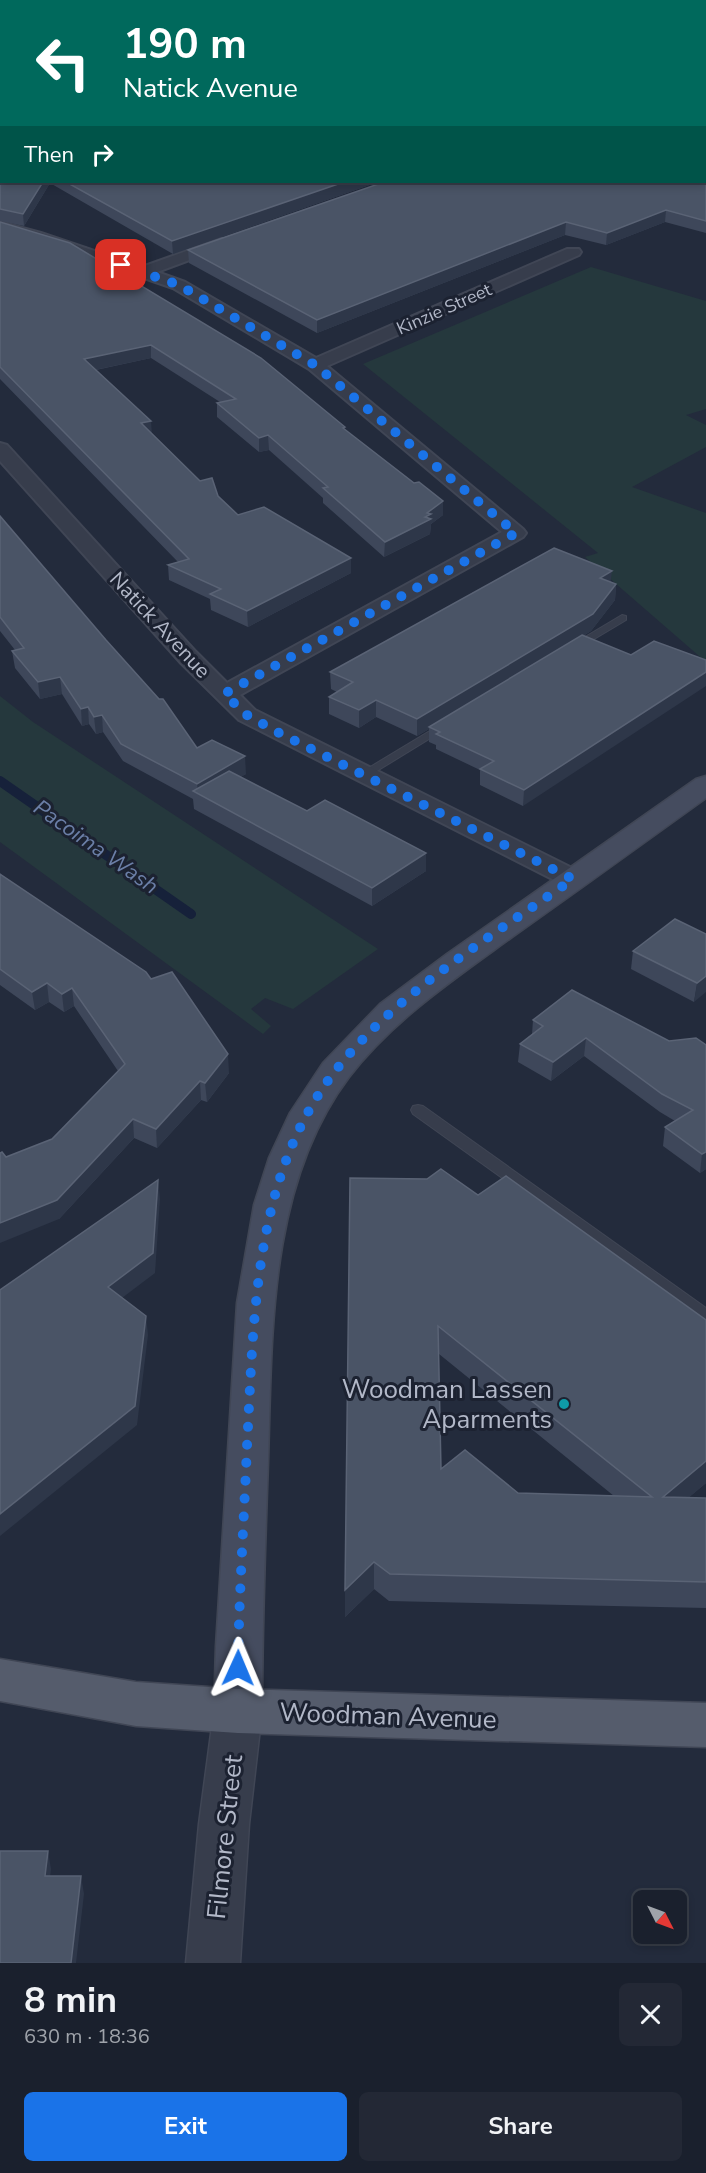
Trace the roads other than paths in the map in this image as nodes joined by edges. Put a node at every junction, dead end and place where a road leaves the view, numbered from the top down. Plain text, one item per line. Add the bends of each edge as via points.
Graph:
1 (0, 227) edge
2 (237, 238) edge
3 (573, 252) dead end
4 (142, 272) junction
5 (315, 365) junction
6 (0, 449) edge
7 (622, 618) dead end
8 (561, 655) edge
9 (224, 694) junction
10 (450, 722) edge
11 (363, 775) junction
12 (706, 784) edge
13 (573, 879) junction
14 (418, 1110) dead end
15 (706, 1316) edge
16 (0, 1680) edge
17 (238, 1711) junction
18 (706, 1725) edge
19 (213, 1963) edge

1 - 4 street
2 - 4 street
3 - 5 street, Kinzie Street
4 - 5 street via 179,285
5 - 9 street via 516,533
6 - 9 street, Natick Avenue
7 - 8 lane
9 - 11 street, Natick Avenue via 247,715
10 - 11 lane
11 - 13 street, Natick Avenue
12 - 13 main road
13 - 17 main road via 457,961 381,1022 335,1071 306,1116 294,1144 264,1239 256,1311 240,1592
14 - 15 lane
16 - 17 main road, Woodman Avenue via 136,1704
17 - 18 main road, Woodman Avenue
17 - 19 street, Filmore Street

